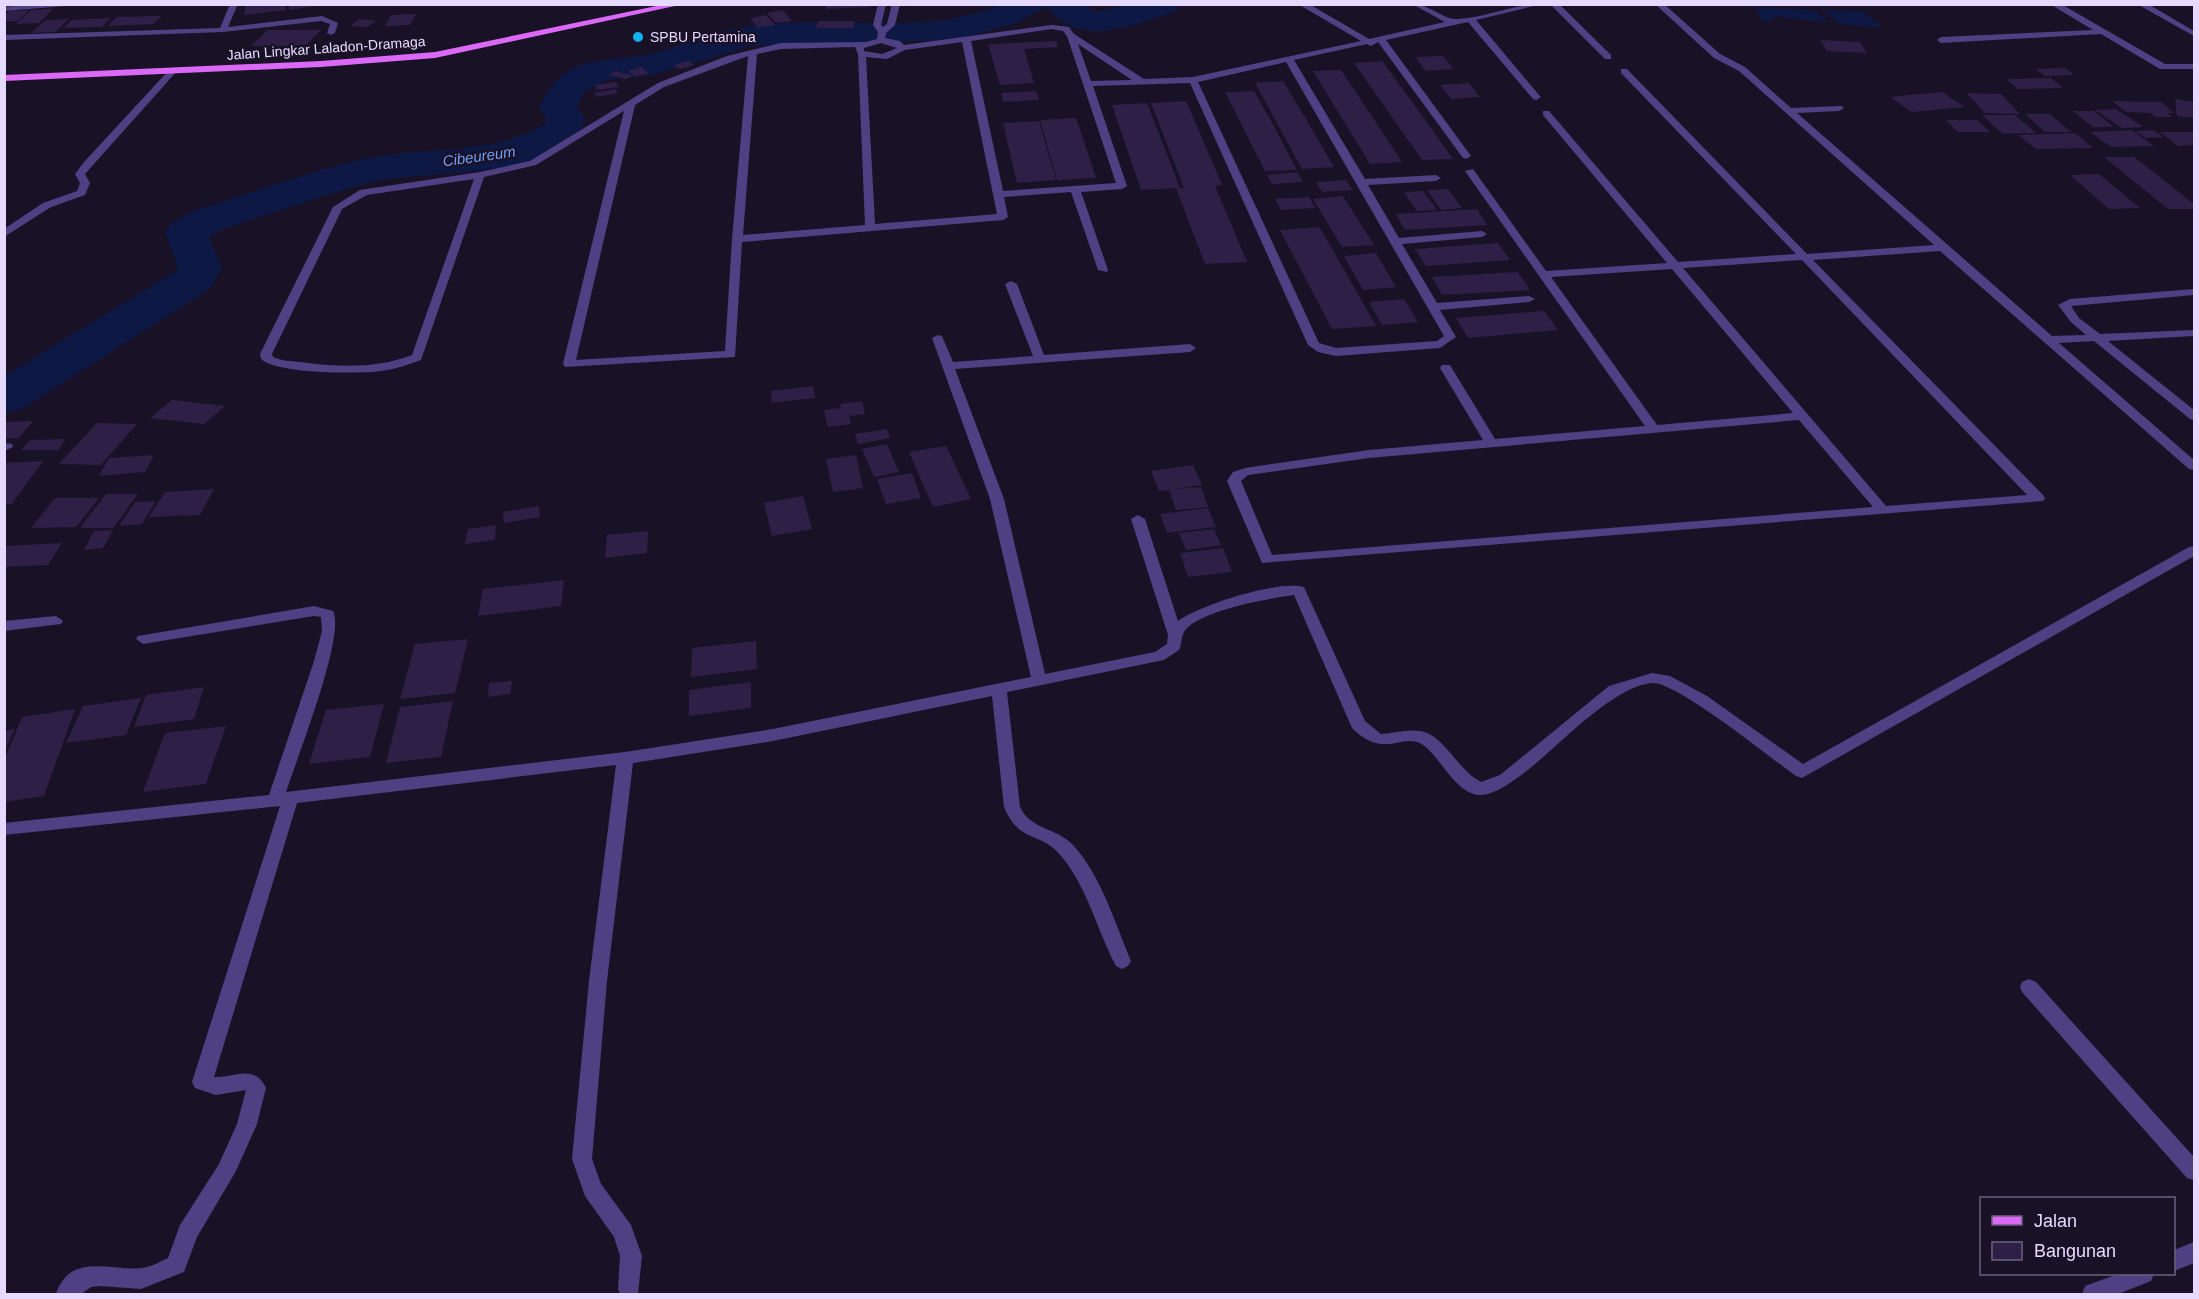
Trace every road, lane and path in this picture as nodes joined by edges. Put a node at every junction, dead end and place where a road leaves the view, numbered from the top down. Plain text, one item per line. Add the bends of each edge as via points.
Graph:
1 (86, 4) edge
2 (234, 4) edge
3 (680, 4) edge
4 (882, 4) edge
5 (896, 4) edge
6 (1302, 4) edge
7 (1416, 4) edge
8 (1554, 4) edge
9 (1659, 4) edge
10 (2054, 4) edge
11 (2141, 4) edge
12 (1535, 5) edge
13 (4, 9) edge
14 (1471, 20) junction
15 (1454, 23) junction
16 (223, 30) junction
17 (2100, 32) junction
18 (331, 33) dead end
19 (2194, 34) edge
20 (881, 35) junction
21 (1071, 36) junction
22 (4, 38) edge
23 (966, 39) junction
24 (1941, 40) dead end
25 (1382, 41) junction
26 (1371, 43) junction
27 (902, 48) junction
28 (753, 52) junction
29 (863, 53) junction
30 (1608, 57) dead end
31 (1289, 60) junction
32 (2194, 67) edge
33 (173, 71) junction
34 (1624, 71) dead end
35 (4, 78) edge
36 (1193, 80) junction
37 (1142, 82) junction
38 (1087, 84) junction
39 (1536, 97) dead end
40 (631, 102) junction
41 (1839, 108) dead end
42 (1789, 111) junction
43 (1546, 113) dead end
44 (1466, 156) dead end
45 (1470, 171) dead end
46 (480, 175) junction
47 (1436, 178) dead end
48 (1362, 182) junction
49 (1075, 189) junction
50 (998, 194) junction
51 (870, 228) junction
52 (4, 234) edge
53 (1482, 234) dead end
54 (737, 239) junction
55 (1397, 241) junction
56 (1943, 248) junction
57 (1806, 257) junction
58 (1675, 266) junction
59 (1103, 270) dead end
60 (1544, 274) junction
61 (1011, 285) dead end
62 (2194, 292) edge
63 (1529, 299) dead end
64 (1434, 307) junction
65 (2194, 333) edge
66 (938, 338) dead end
67 (2098, 338) junction
68 (2050, 340) junction
69 (1190, 348) dead end
70 (1040, 359) junction
71 (949, 366) junction
72 (1446, 368) dead end
73 (1802, 416) junction
74 (2194, 416) edge
75 (1653, 428) junction
76 (1490, 442) junction
77 (2194, 466) edge
78 (1882, 512) junction
79 (1138, 519) dead end
80 (2194, 550) edge
81 (56, 621) dead end
82 (4, 626) edge
83 (1175, 634) junction
84 (143, 639) dead end
85 (1039, 680) junction
86 (999, 690) junction
87 (625, 758) junction
88 (283, 799) junction
89 (4, 829) edge
90 (1122, 961) dead end
91 (2029, 987) dead end
92 (2194, 1172) edge
93 (2194, 1252) edge
94 (2175, 1261) edge
95 (2141, 1275) edge
96 (629, 1289) dead end
97 (67, 1294) edge
98 (2093, 1294) edge

1 - 13 street
2 - 16 street
3 - 33 main road, Jalan Lingkar Laladon-Dramaga via 435,55
4 - 20 street via 877,26
5 - 20 street via 891,25
6 - 26 street
7 - 15 street
8 - 30 street
9 - 42 street
10 - 17 street
11 - 19 street
12 - 14 street
14 - 15 street
14 - 39 street
15 - 25 street
16 - 18 street via 322,18 334,23
16 - 22 street
17 - 24 street
17 - 32 street via 2163,67
20 - 27 street
20 - 29 street
21 - 23 street via 1066,29 1052,27
21 - 37 street
21 - 38 street
23 - 27 street
23 - 50 street
25 - 26 street
25 - 44 street
26 - 31 street
27 - 29 street via 885,56
28 - 29 street via 781,46 849,44
28 - 40 street via 661,85
28 - 54 street
29 - 51 street
31 - 36 street
31 - 48 street
33 - 35 main road, Jalan Lingkar Laladon-Dramaga
33 - 52 street via 88,163 80,174 85,183 81,193 47,205
34 - 57 street
36 - 37 street
36 - 64 street via 1314,345 1336,352 1440,344 1450,337
37 - 38 street
38 - 49 street via 1122,186
40 - 46 street via 533,163
40 - 54 street via 568,364 731,354
41 - 42 street
42 - 56 street
43 - 58 street
45 - 60 street
46 - 46 street via 364,192 338,207 266,354 267,359 337,369 403,364 417,357
47 - 48 street
48 - 55 street
49 - 50 street
49 - 59 street
50 - 51 street via 1003,217
51 - 54 street
53 - 55 street
55 - 64 street
56 - 57 street
56 - 68 street
57 - 58 street
57 - 78 street via 2038,498
58 - 60 street
58 - 73 street
60 - 75 street
61 - 70 street
62 - 67 street via 2064,305 2075,320
63 - 64 street
65 - 67 street
66 - 71 street
67 - 68 street
67 - 74 street
68 - 77 street
69 - 70 street
70 - 71 street
71 - 85 street via 997,499
72 - 76 street
73 - 75 street
73 - 78 street
75 - 76 street
76 - 78 street via 1312,460 1245,472 1234,481 1266,560
79 - 83 street
80 - 83 street via 1802,772 1702,700 1665,680 1652,678 1614,690 1506,779 1480,789 1461,778 1423,737 1378,741 1368,736 1358,724 1299,590 1272,592 1220,607 1192,617
81 - 82 street
83 - 85 street via 1174,646 1159,657
84 - 88 street via 315,611 328,614 329,631 322,661
85 - 86 street
86 - 87 street via 773,735
86 - 90 street via 1012,807 1017,821 1057,841 1074,861
87 - 88 street
87 - 96 street via 598,981 582,1159 592,1189 623,1232 631,1256
88 - 89 street
88 - 97 street via 202,1082 216,1086 250,1081 256,1088 247,1124 226,1171 188,1232 176,1265 136,1280 107,1274 87,1277
91 - 92 street
93 - 94 street
95 - 98 street

